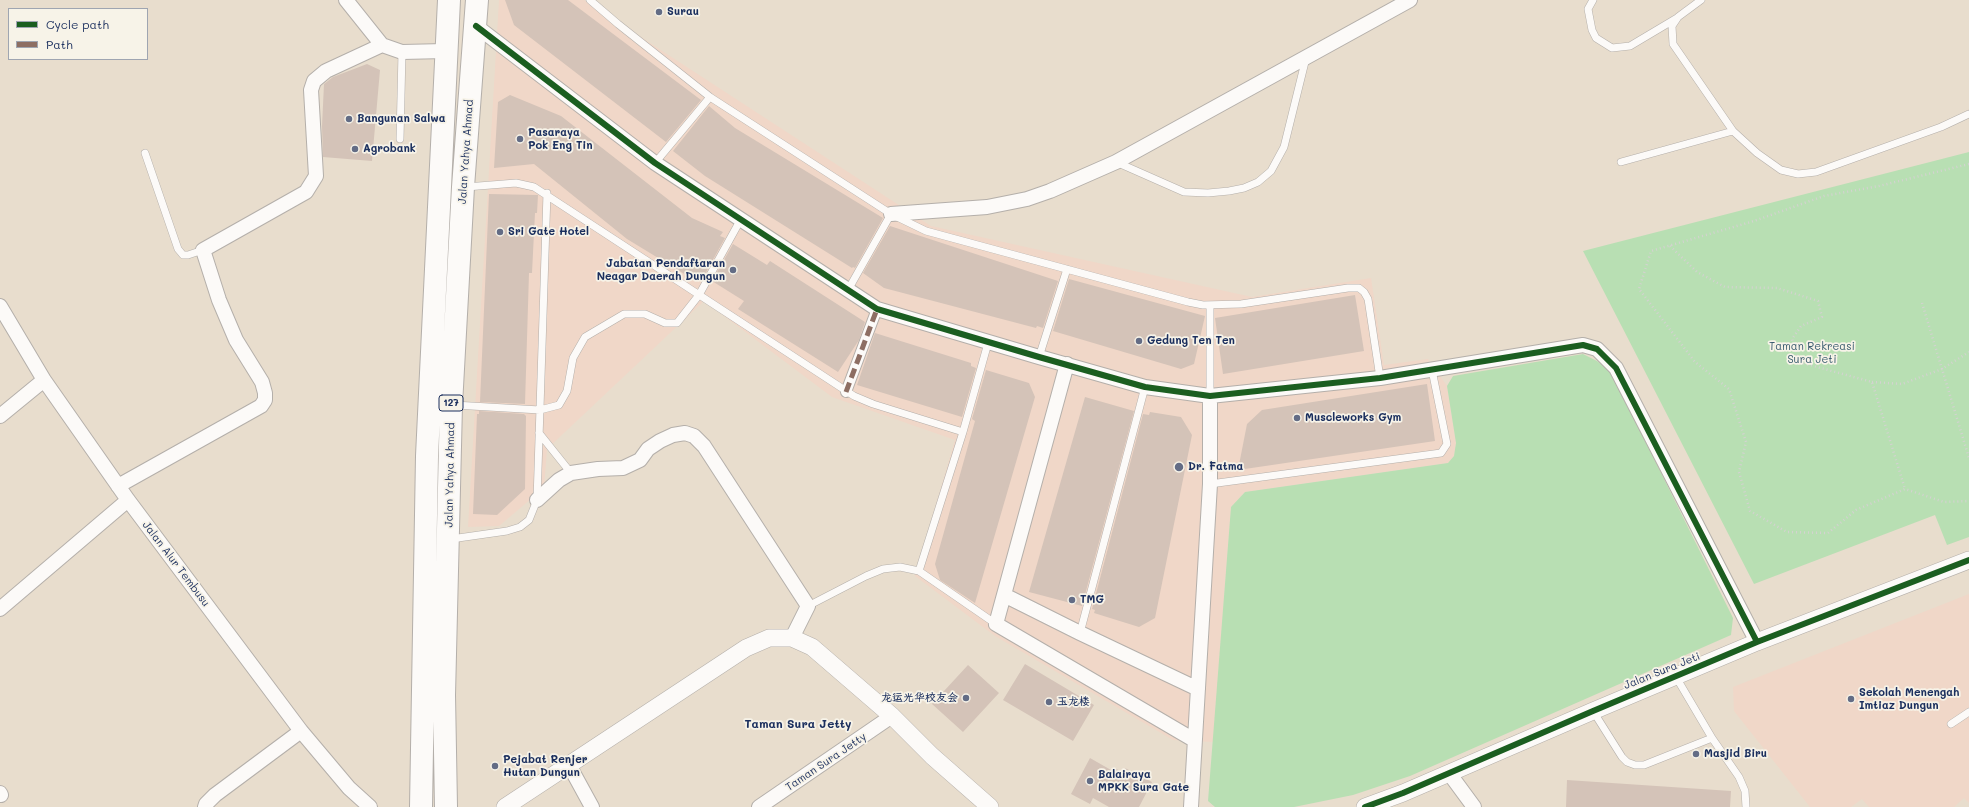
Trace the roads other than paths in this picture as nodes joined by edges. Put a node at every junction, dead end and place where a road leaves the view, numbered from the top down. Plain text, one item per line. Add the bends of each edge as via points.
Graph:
1 (346, 0) edge
2 (449, 0) edge
3 (478, 0) edge
4 (590, 0) edge
5 (1410, 0) edge
6 (1592, 0) edge
7 (1701, 0) edge
8 (1678, 16) junction
9 (476, 26) junction
10 (382, 45) junction
11 (445, 51) junction
12 (402, 52) junction
13 (1306, 58) junction
14 (710, 97) junction
15 (1969, 114) edge
16 (1733, 131) junction
17 (400, 139) dead end
18 (144, 153) dead end
19 (1116, 162) junction
20 (1621, 162) dead end
21 (655, 163) junction
22 (463, 187) junction
23 (547, 194) junction
24 (891, 214) junction
25 (741, 219) junction
26 (203, 250) junction
27 (1067, 269) junction
28 (848, 290) junction
29 (699, 295) junction
30 (1210, 305) junction
31 (0, 306) edge
32 (877, 309) junction
33 (988, 343) junction
34 (1039, 357) junction
35 (1067, 364) junction
36 (1432, 370) junction
37 (1380, 378) junction
38 (44, 380) junction
39 (1145, 387) junction
40 (846, 392) junction
41 (1210, 396) junction
42 (451, 405) junction
43 (540, 410) junction
44 (0, 416) edge
45 (962, 432) junction
46 (539, 433) junction
47 (571, 473) junction
48 (1210, 484) junction
49 (118, 486) junction
50 (128, 500) junction
51 (537, 500) junction
52 (448, 539) junction
53 (1969, 560) edge
54 (919, 571) junction
55 (1004, 595) junction
56 (808, 606) junction
57 (0, 609) edge
58 (996, 624) junction
59 (1080, 634) junction
60 (792, 638) junction
61 (1757, 642) junction
62 (1676, 677) junction
63 (1198, 689) junction
64 (1592, 710) junction
65 (1969, 712) edge
66 (892, 716) junction
67 (1951, 724) dead end
68 (301, 731) junction
69 (1712, 738) junction
70 (1194, 740) junction
71 (569, 765) junction
72 (1449, 774) junction
73 (202, 806) edge
74 (370, 807) edge
75 (421, 807) edge
76 (446, 807) edge
77 (505, 807) edge
78 (592, 807) edge
79 (759, 807) edge
80 (990, 807) edge
81 (1191, 807) edge
82 (1365, 807) edge
83 (1474, 807) edge
84 (1746, 807) edge

1 - 10 street
2 - 11 main road, Jalan Yahya Ahmad / 127
3 - 9 main road, Jalan Yahya Ahmad / 127
4 - 14 lane
5 - 13 street
6 - 8 lane via 1588,9 1592,30 1596,38 1612,48 1630,46
7 - 8 lane
8 - 16 lane via 1672,26 1673,44
9 - 21 street
9 - 22 main road, Jalan Yahya Ahmad / 127
10 - 12 street
10 - 26 street via 326,70 314,81 311,90 316,176 306,192
11 - 12 street
11 - 75 main road, Jalan Yahya Ahmad / 127 via 427,456
12 - 17 lane
13 - 19 street
13 - 19 lane via 1284,147 1271,171 1258,182 1228,191 1184,192
14 - 21 lane
14 - 24 lane
15 - 16 lane via 1941,127 1816,172 1798,174 1781,170 1757,154
16 - 20 lane
18 - 26 lane via 178,249 183,255
19 - 24 street via 1050,191 1010,203
21 - 25 street
22 - 23 lane via 526,184
22 - 42 main road, Jalan Yahya Ahmad / 127
23 - 29 lane
23 - 43 lane
24 - 27 lane via 926,231
24 - 28 lane
25 - 28 street
25 - 29 lane
26 - 49 street via 219,300 236,340 262,382 265,400 261,406
27 - 30 lane via 1188,302
27 - 34 lane
28 - 32 street
29 - 40 lane
29 - 43 lane via 677,323 665,324 645,314 624,314 585,337 573,358 567,391 559,405
30 - 37 lane via 1241,304 1358,288 1368,298
30 - 41 lane
31 - 38 street, Jalan Alur Tembusu
32 - 33 street
32 - 40 street
33 - 34 street
33 - 45 lane
34 - 35 street
35 - 39 street
35 - 55 street
36 - 37 street
36 - 48 lane via 1447,444 1441,453
36 - 61 street via 1583,346 1597,349 1606,356 1616,368
37 - 41 street
38 - 44 street
38 - 49 street, Jalan Alur Tembusu
39 - 41 street
39 - 59 lane
40 - 45 lane via 873,404
41 - 48 street
42 - 43 lane
42 - 52 main road, Jalan Yahya Ahmad / 127
43 - 46 lane
45 - 54 lane
46 - 47 lane
46 - 51 lane
47 - 51 street
47 - 56 street via 623,468 640,460 648,449 673,435 685,433 694,436 704,446
48 - 63 street
49 - 50 street, Jalan Alur Tembusu
50 - 57 street
50 - 68 street, Jalan Alur Tembusu
51 - 52 lane via 529,520 520,527
52 - 76 main road, Jalan Yahya Ahmad / 127 via 444,694
53 - 61 street, Jalan Sura Jeti
54 - 56 lane via 900,567 883,569
54 - 58 lane
55 - 58 street
55 - 59 street
56 - 60 street
58 - 70 street
59 - 63 street
60 - 66 street via 812,647
60 - 71 street via 769,638 746,648
61 - 62 street, Jalan Sura Jeti
62 - 64 street, Jalan Sura Jeti
62 - 69 lane
63 - 70 street
64 - 69 lane via 1622,757 1635,765 1644,766
64 - 72 street, Jalan Sura Jeti
65 - 67 lane
66 - 79 street, Taman Sura Jetty
66 - 80 street via 932,756
68 - 73 street
68 - 74 street, Jalan Alur Tembusu via 349,788
69 - 84 lane via 1739,777 1745,791
70 - 81 street
71 - 77 street
71 - 78 street
72 - 82 street, Jalan Sura Jeti
72 - 83 street

